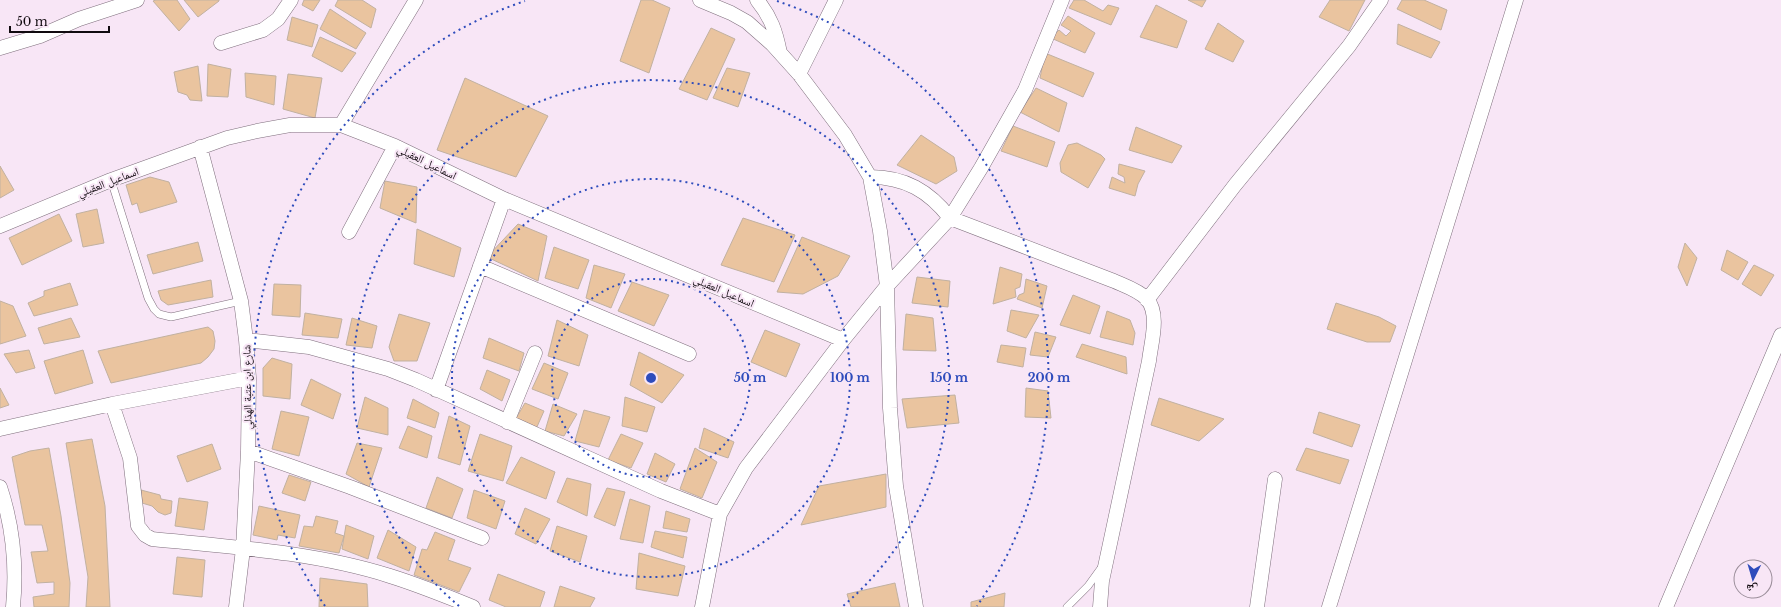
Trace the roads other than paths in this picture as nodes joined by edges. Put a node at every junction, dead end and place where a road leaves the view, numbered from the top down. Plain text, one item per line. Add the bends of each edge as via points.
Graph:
1 (137, 0) edge
2 (291, 0) edge
3 (416, 0) edge
4 (700, 0) edge
5 (757, 0) edge
6 (836, 0) edge
7 (1062, 0) edge
8 (1381, 0) edge
9 (1516, 0) edge
10 (221, 43) dead end
11 (0, 48) edge
12 (780, 53) junction
13 (799, 74) junction
14 (341, 125) junction
15 (395, 146) junction
16 (200, 147) junction
17 (870, 176) junction
18 (111, 180) junction
19 (504, 199) junction
20 (950, 218) junction
21 (0, 226) edge
22 (349, 232) dead end
23 (480, 266) junction
24 (887, 286) junction
25 (1147, 300) junction
26 (241, 301) junction
27 (1781, 335) edge
28 (246, 340) junction
29 (843, 340) junction
30 (535, 353) dead end
31 (689, 354) dead end
32 (249, 378) junction
33 (436, 390) junction
34 (112, 404) junction
35 (507, 422) junction
36 (0, 429) edge
37 (248, 451) junction
38 (1274, 479) dead end
39 (0, 487) edge
40 (720, 514) junction
41 (482, 538) dead end
42 (243, 548) junction
43 (1107, 560) junction
44 (13, 607) edge
45 (236, 607) edge
46 (473, 607) edge
47 (702, 607) edge
48 (916, 607) edge
49 (1067, 607) edge
50 (1100, 607) edge
51 (1257, 607) edge
52 (1329, 607) edge
53 (1666, 607) edge

1 - 11 street
2 - 10 street via 278,19 263,30
3 - 14 street
4 - 12 street via 747,22
5 - 12 street via 775,28
6 - 13 street
7 - 20 street via 1025,90
8 - 25 street via 1349,46 1235,185
9 - 52 street
12 - 13 street
13 - 17 street via 845,135
14 - 15 street, اسماعيل العقيلي
14 - 16 street, اسماعيل العقيلي via 309,124 273,128
15 - 19 street, اسماعيل العقيلي
15 - 22 street
16 - 18 street, اسماعيل العقيلي
16 - 26 street, شارع ابن عتبة الهذلي
17 - 20 street via 910,184 936,202
17 - 24 street
18 - 21 street, اسماعيل العقيلي
18 - 26 lane via 148,298 159,314 172,317
19 - 23 street
19 - 29 street, اسماعيل العقيلي
20 - 24 street
20 - 25 street via 1114,281 1138,292
23 - 31 street
23 - 33 street
24 - 29 street
24 - 48 street via 892,452
25 - 43 street via 1151,307 1154,326 1149,361
26 - 28 street, شارع ابن عتبة الهذلي
27 - 53 street
28 - 32 street, شارع ابن عتبة الهذلي
28 - 33 street via 309,347 388,369
29 - 40 street via 746,468
30 - 35 street
32 - 34 street
32 - 37 street, شارع ابن عتبة الهذلي
33 - 35 street
34 - 36 street
34 - 42 street via 130,458 138,526 141,531 152,539
35 - 40 street via 661,491
37 - 41 street
37 - 42 street, شارع ابن عتبة الهذلي
38 - 51 street
39 - 44 street via 15,551
40 - 47 street
42 - 45 street, شارع ابن عتبة الهذلي
42 - 46 street via 359,568 397,578
43 - 49 lane via 1088,586
43 - 50 street

